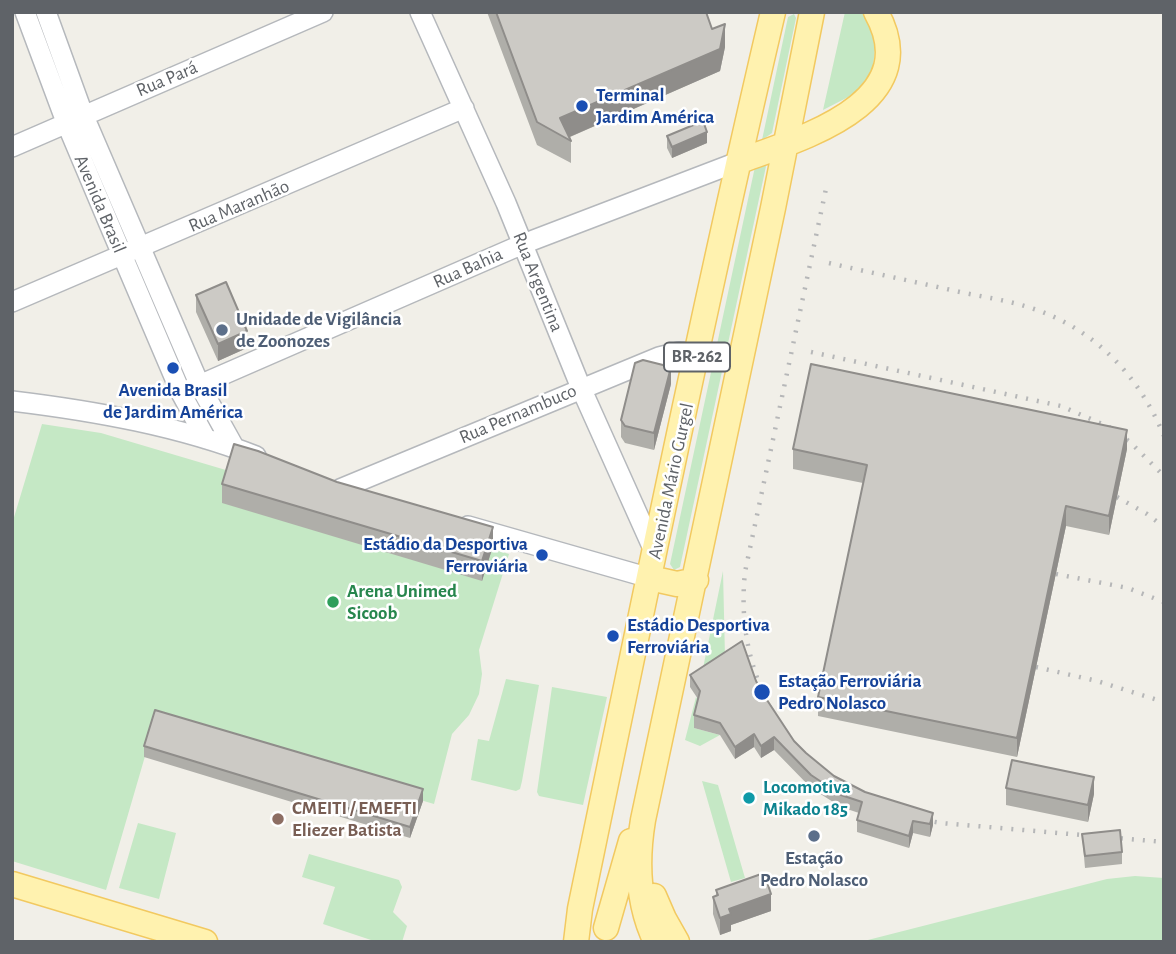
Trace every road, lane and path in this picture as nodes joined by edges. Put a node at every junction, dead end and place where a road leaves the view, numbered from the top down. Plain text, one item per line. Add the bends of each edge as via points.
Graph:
1 (25, 12) edge
2 (46, 12) edge
3 (323, 12) edge
4 (420, 12) edge
5 (773, 12) edge
6 (812, 12) edge
7 (876, 12) edge
8 (464, 108) junction
9 (75, 118) junction
10 (786, 144) junction
11 (12, 146) edge
12 (740, 161) junction
13 (523, 244) junction
14 (141, 248) junction
15 (122, 257) junction
16 (12, 302) edge
17 (698, 353) junction
18 (200, 386) junction
19 (581, 388) junction
20 (181, 393) junction
21 (12, 401) edge
22 (206, 439) junction
23 (234, 447) junction
24 (269, 461) edge
25 (366, 496) edge
26 (444, 519) edge
27 (655, 553) junction
28 (650, 578) junction
29 (696, 580) junction
30 (645, 809) junction
31 (598, 822) junction
32 (12, 884) edge
33 (12, 901) edge
34 (606, 935) edge
35 (148, 942) edge
36 (205, 942) edge
37 (578, 942) edge
38 (656, 942) edge
39 (677, 942) edge

1 - 9 street, Avenida Brasil
2 - 9 street, Avenida Brasil
3 - 9 street, Rua Pará
4 - 8 street, Rua Argentina
5 - 12 main road, Avenida Mário Gurgel / BR-262
6 - 10 main road, BR-262
7 - 10 main road via 888,42 888,63 881,80 854,110 827,128
8 - 13 street, Rua Argentina
8 - 14 street, Rua Maranhão
9 - 11 street, Rua Pará
9 - 14 street, Avenida Brasil
9 - 15 street, Avenida Brasil
10 - 12 main road
10 - 29 main road, BR-262
12 - 13 street, Rua Bahia
12 - 17 main road, Avenida Mário Gurgel / BR-262
13 - 18 street, Rua Bahia
13 - 19 street, Rua Argentina
14 - 15 street, Rua Maranhão
14 - 18 street, Avenida Brasil
15 - 16 street, Rua Maranhão
15 - 20 street, Avenida Brasil
17 - 19 street, Rua Pernambuco via 659,357
17 - 27 main road, Avenida Mário Gurgel / BR-262
18 - 20 street
18 - 23 street, Avenida Brasil
19 - 25 street, Rua Pernambuco via 334,487
19 - 27 street, Rua Argentina
20 - 22 street, Avenida Brasil
21 - 22 street via 128,419
22 - 23 street
23 - 24 street
26 - 28 street
27 - 28 main road, Avenida Mário Gurgel / BR-262
28 - 29 main road via 677,583
28 - 31 main road, Avenida Mário Gurgel / BR-262
29 - 30 main road, BR-262
30 - 34 main road via 628,849
30 - 38 main road via 639,880
30 - 39 main road, BR-262 via 643,848 649,879
31 - 34 main road
31 - 37 main road, Avenida Mário Gurgel / BR-262
32 - 36 main road
33 - 35 main road

